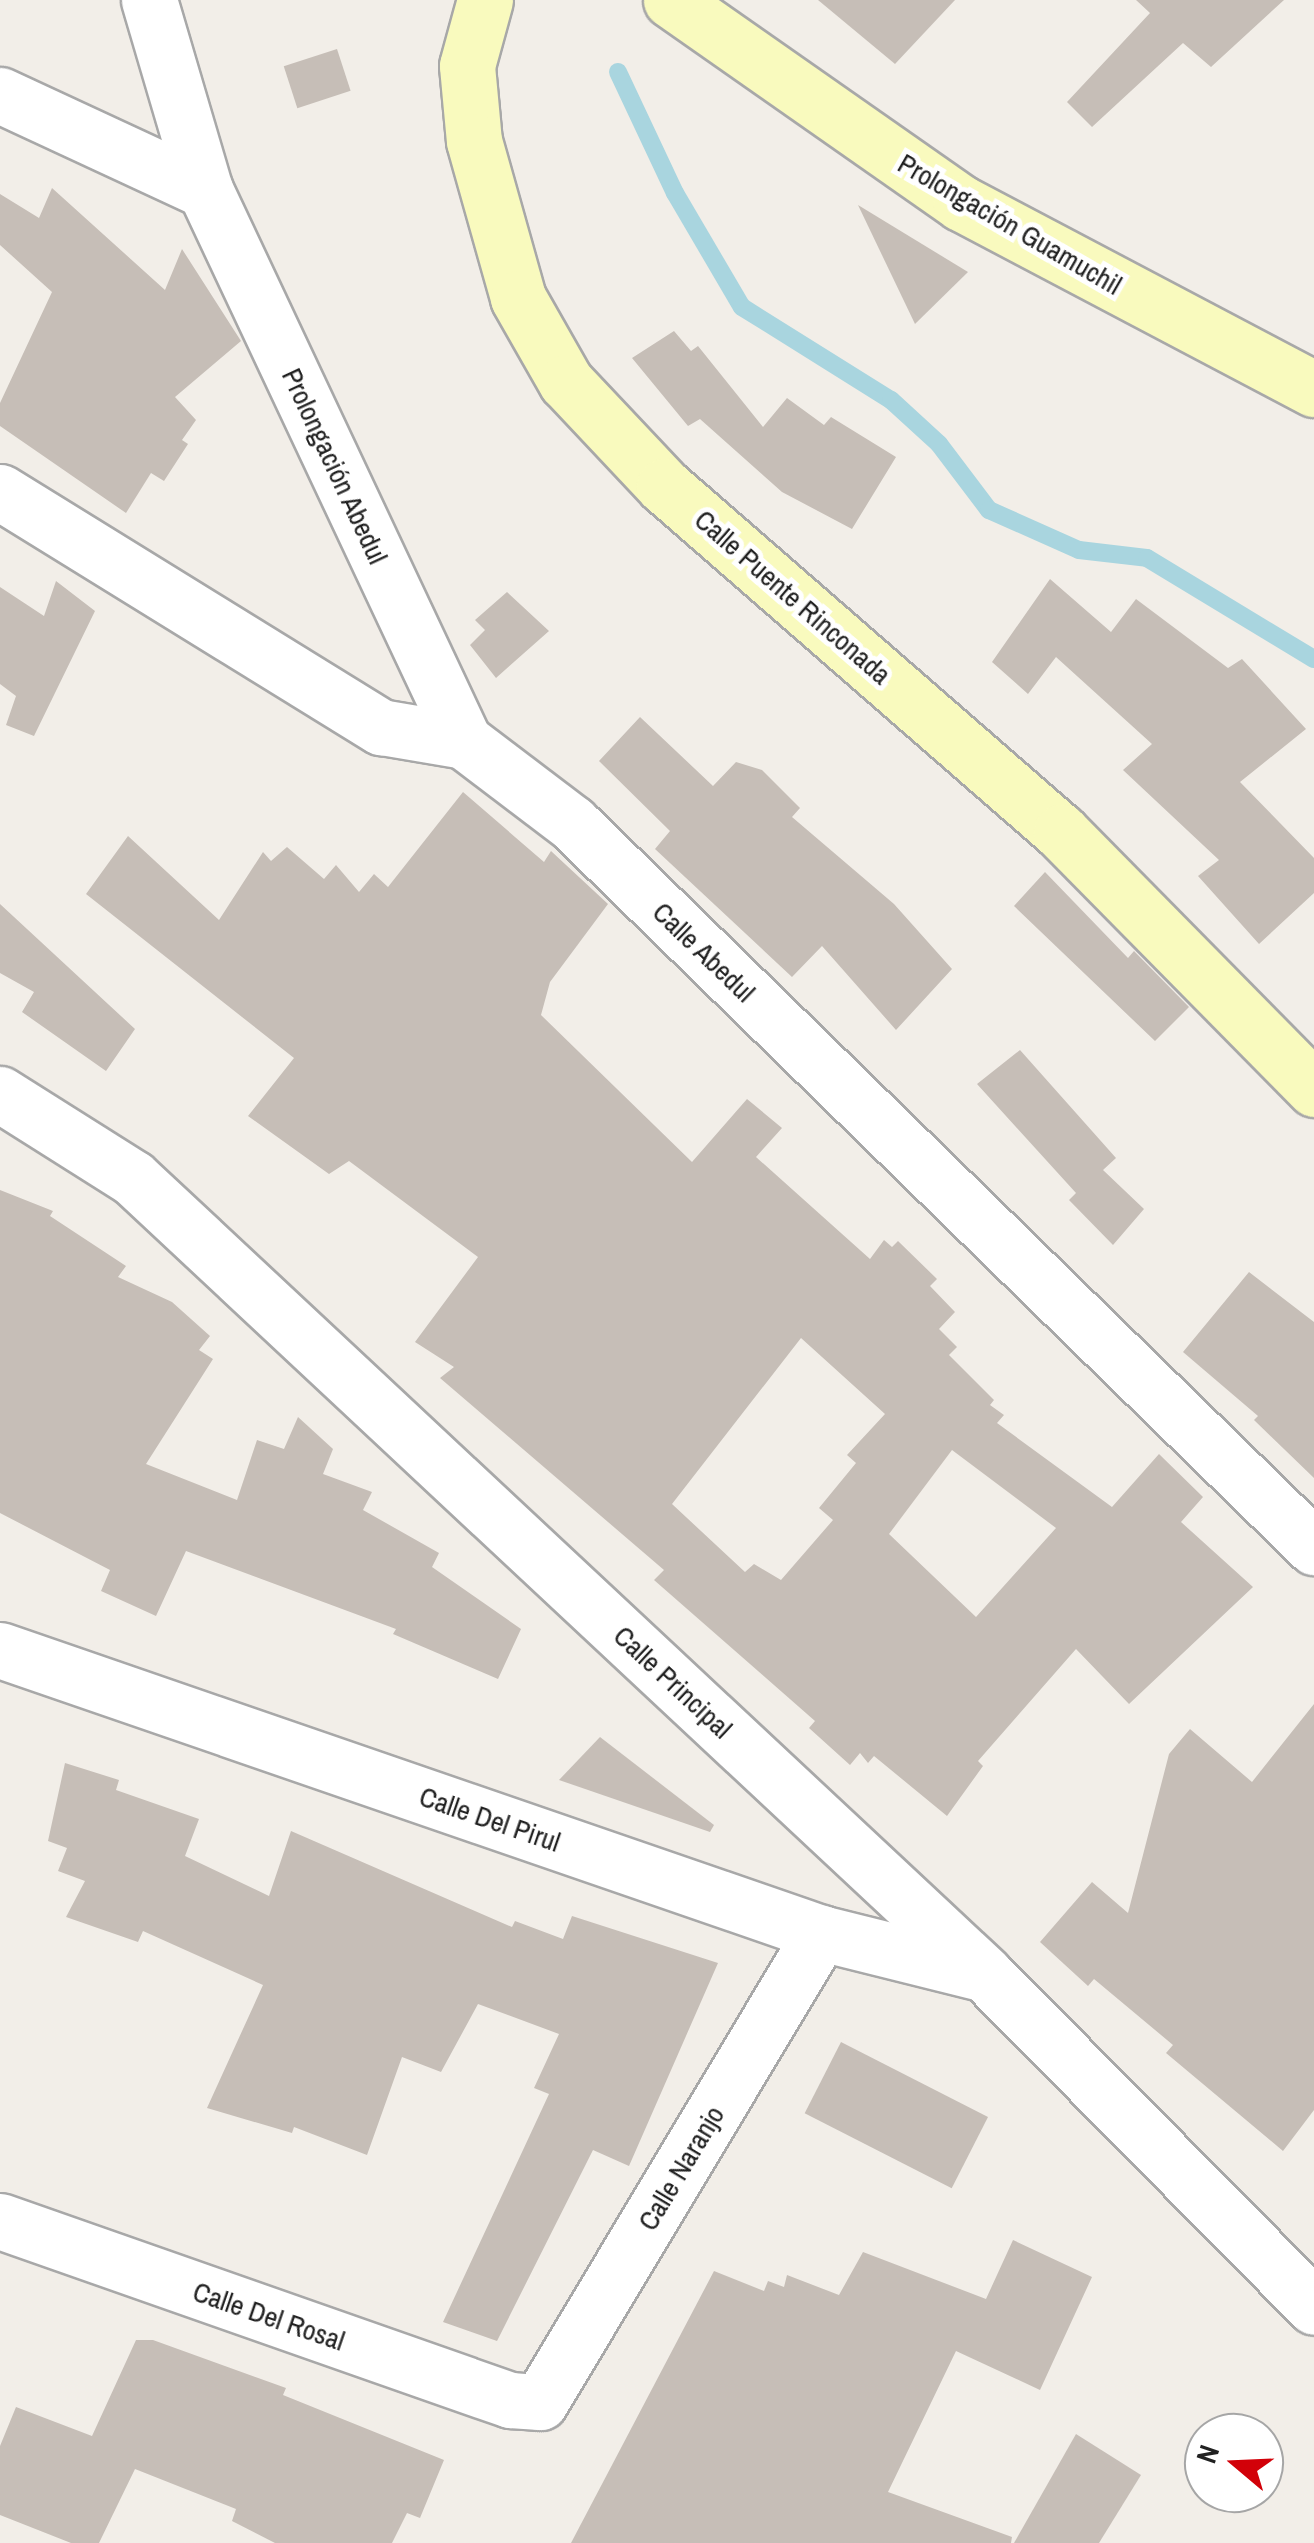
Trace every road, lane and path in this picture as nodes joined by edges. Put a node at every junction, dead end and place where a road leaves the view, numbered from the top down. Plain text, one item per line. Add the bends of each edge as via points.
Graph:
1 (149, 0) edge
2 (486, 0) edge
3 (704, 10) edge
4 (0, 95) edge
5 (206, 190) junction
6 (1314, 390) edge
7 (0, 492) edge
8 (464, 741) junction
9 (1314, 1090) edge
10 (0, 1094) edge
11 (1314, 1547) edge
12 (0, 1650) edge
13 (820, 1933) junction
14 (985, 1974) junction
15 (0, 2221) edge
16 (1314, 2307) edge
17 (540, 2402) joint

1 - 5 street, Prolongación Abedul
2 - 9 street, Calle Puente Rinconada via 467,66 474,141 518,298 566,382 664,486 1062,832
3 - 6 street, Prolongación Guamuchil via 961,203
4 - 5 street
5 - 8 street, Prolongación Abedul
7 - 8 street, Calle Abedul via 381,727
8 - 11 street, Calle Abedul via 572,823
10 - 14 street, Calle Principal via 133,1178
12 - 13 street, Calle Del Pirul
13 - 14 street, Calle Del Pirul
13 - 17 street, Calle Naranjo
14 - 16 street, Calle Principal
15 - 17 street, Calle Del Rosal via 510,2400

